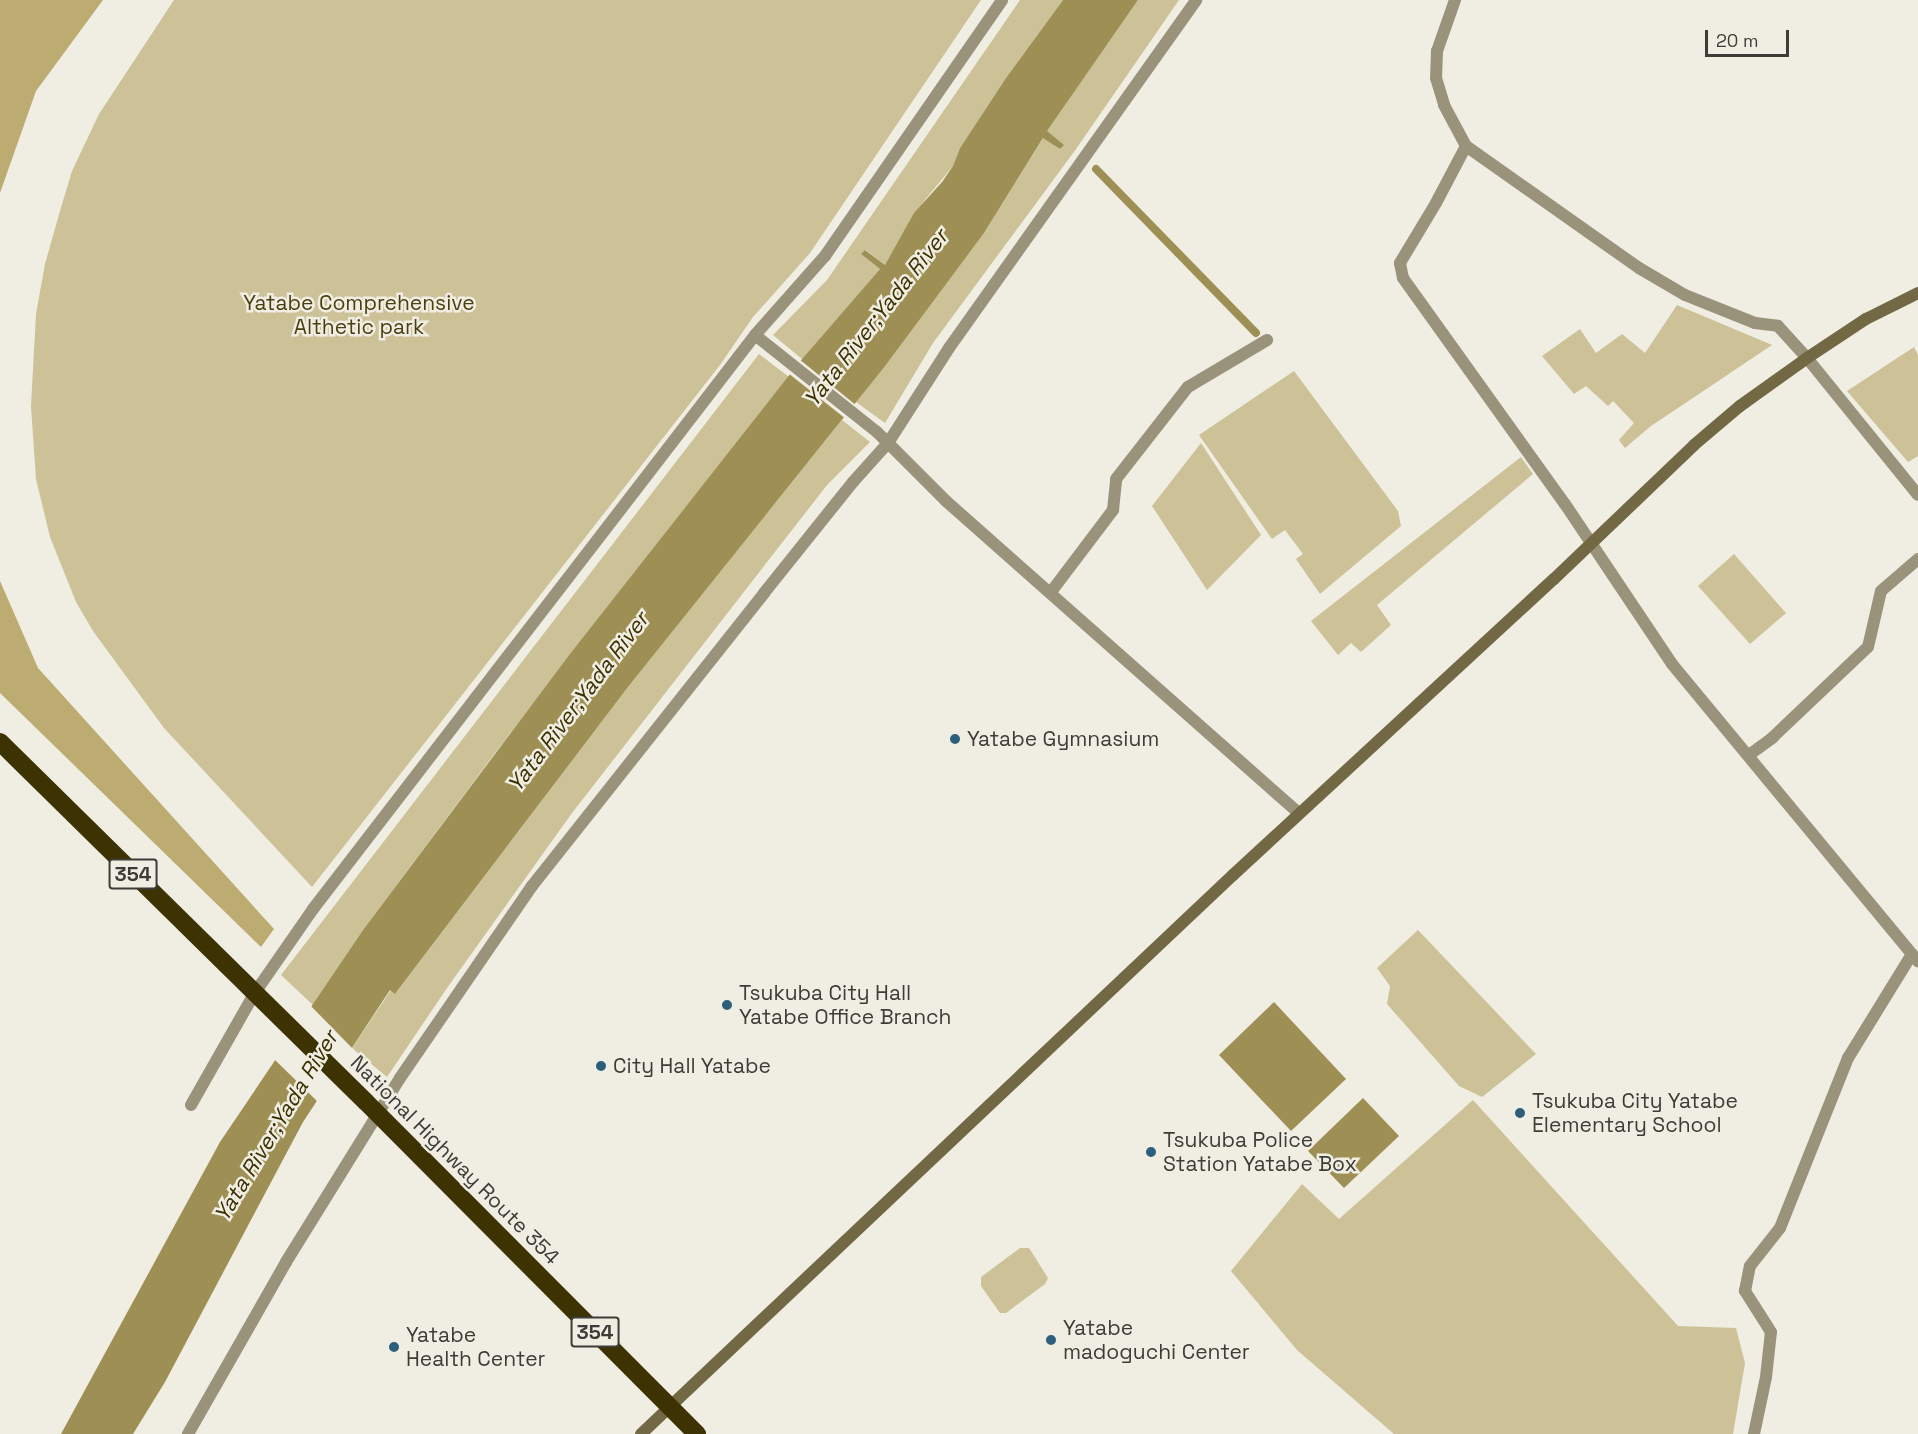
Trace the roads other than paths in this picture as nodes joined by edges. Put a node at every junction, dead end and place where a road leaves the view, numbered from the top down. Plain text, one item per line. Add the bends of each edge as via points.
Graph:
1 (1002, 0) edge
2 (1196, 0) edge
3 (1455, 0) edge
4 (1466, 146) junction
5 (1918, 293) edge
6 (759, 339) junction
7 (1267, 340) dead end
8 (1807, 358) junction
9 (888, 443) junction
10 (1918, 495) edge
11 (1591, 543) junction
12 (1918, 559) edge
13 (1051, 592) junction
14 (0, 742) edge
15 (1749, 755) junction
16 (1299, 813) junction
17 (1915, 957) edge
18 (260, 1000) junction
19 (191, 1105) dead end
20 (372, 1108) junction
21 (669, 1407) junction
22 (188, 1434) edge
23 (641, 1434) edge
24 (697, 1434) edge
25 (1754, 1434) edge

1 - 6 street via 825,256
2 - 9 street via 949,348
3 - 4 street via 1437,51 1436,78 1444,105
4 - 8 street via 1639,268 1685,295 1755,323 1778,326
4 - 11 street via 1400,263 1400,270 1410,290
5 - 8 street via 1866,319
6 - 9 street
6 - 18 street via 313,909
7 - 13 street via 1188,387 1116,479 1113,510
8 - 10 street
8 - 11 street via 1694,444
9 - 13 street via 946,501
9 - 20 street via 532,886
11 - 15 street via 1672,664
11 - 16 street
12 - 15 street via 1881,591 1868,647
13 - 16 street
14 - 18 highway, National Highway Route 354 / 354
15 - 17 street
16 - 21 street
17 - 25 street via 1848,1058 1780,1228 1750,1266 1745,1292 1771,1332
18 - 19 street
18 - 20 highway, National Highway Route 354 / 354
20 - 21 highway, National Highway Route 354 / 354
20 - 22 street
21 - 23 street
21 - 24 highway, National Highway Route 354 / 354

